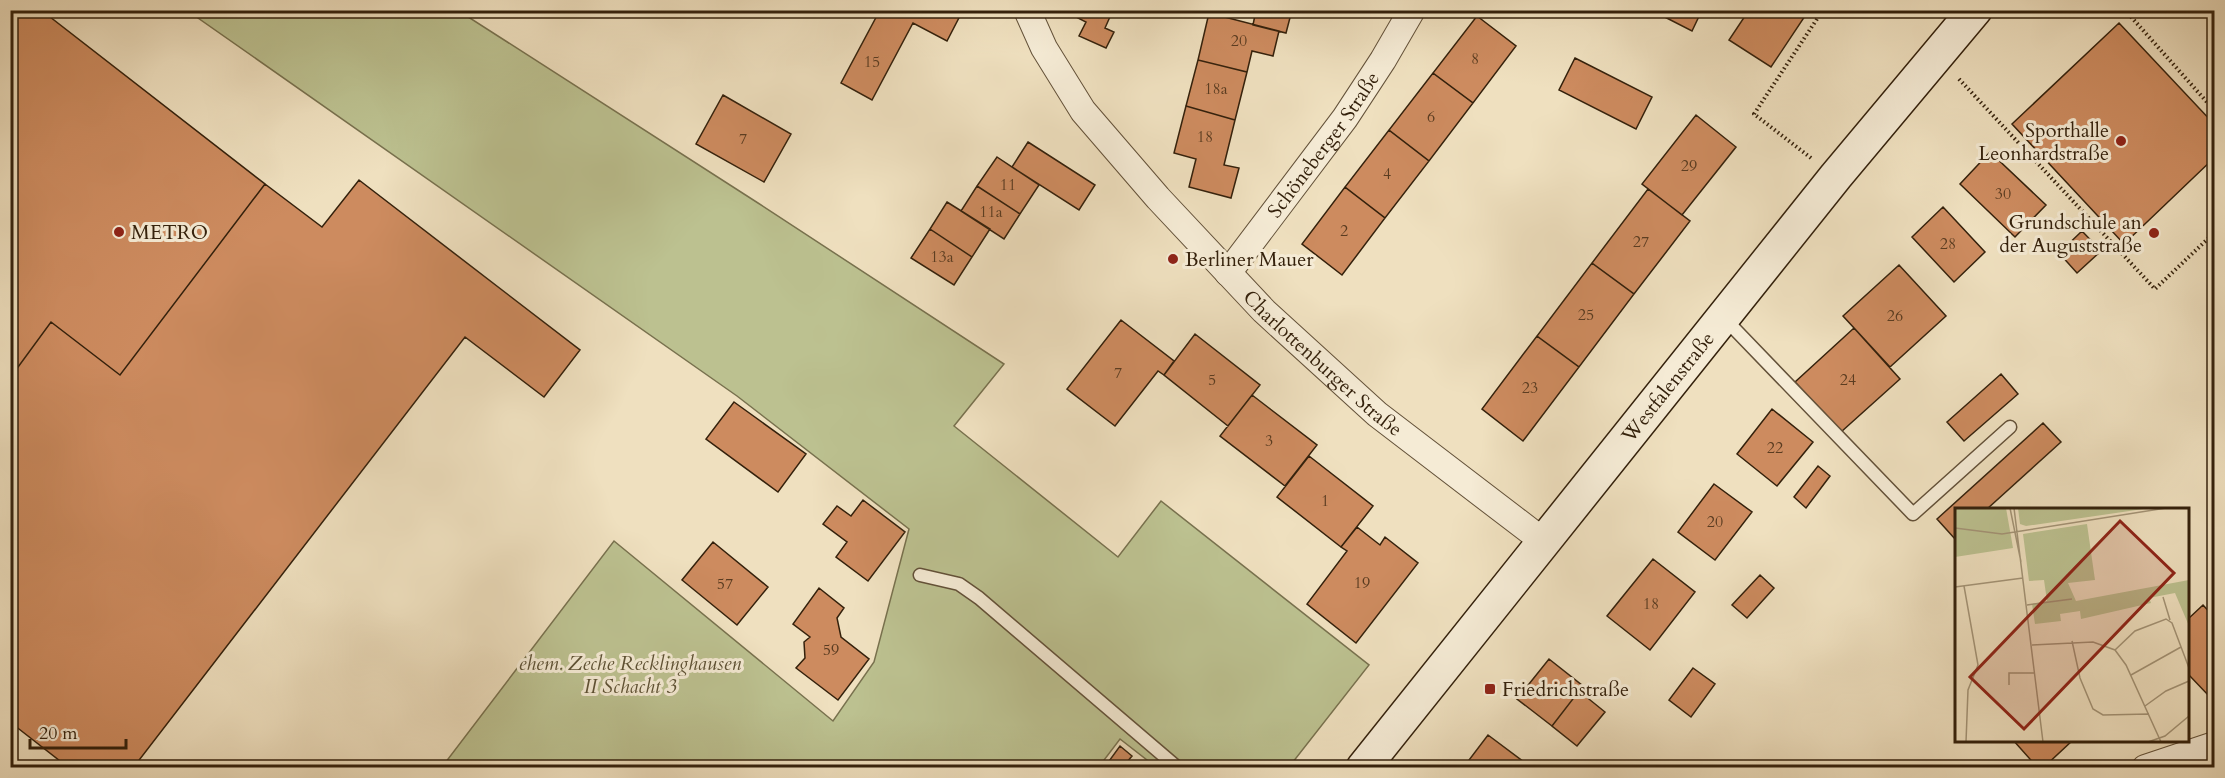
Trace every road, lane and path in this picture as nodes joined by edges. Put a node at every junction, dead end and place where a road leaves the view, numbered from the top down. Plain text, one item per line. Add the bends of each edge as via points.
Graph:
1 (1027, 10) edge
2 (1412, 10) edge
3 (1823, 10) edge
4 (1975, 10) edge
5 (2125, 10) edge
6 (1937, 55) junction
7 (2214, 110) edge
8 (1836, 176) junction
9 (2214, 233) edge
10 (1228, 273) junction
11 (1722, 316) junction
12 (2010, 427) dead end
13 (1543, 541) junction
14 (920, 575) dead end
15 (2214, 745) edge
16 (1178, 768) edge
17 (1363, 768) edge
18 (2145, 768) edge

1 - 10 street, Charlottenburger Straße via 1044,48 1083,111
2 - 10 street, Schöneberger Straße via 1345,118
3 - 8 path via 1754,114
4 - 6 main road, Westfalenstraße
5 - 7 path
6 - 8 main road, Westfalenstraße
6 - 9 path via 2155,289
8 - 11 main road, Westfalenstraße
10 - 13 street, Charlottenburger Straße via 1377,414
11 - 12 lane via 1913,514
11 - 13 main road, Westfalenstraße
13 - 17 main road, Westfalenstraße
14 - 16 lane via 959,584 979,598
15 - 18 street

